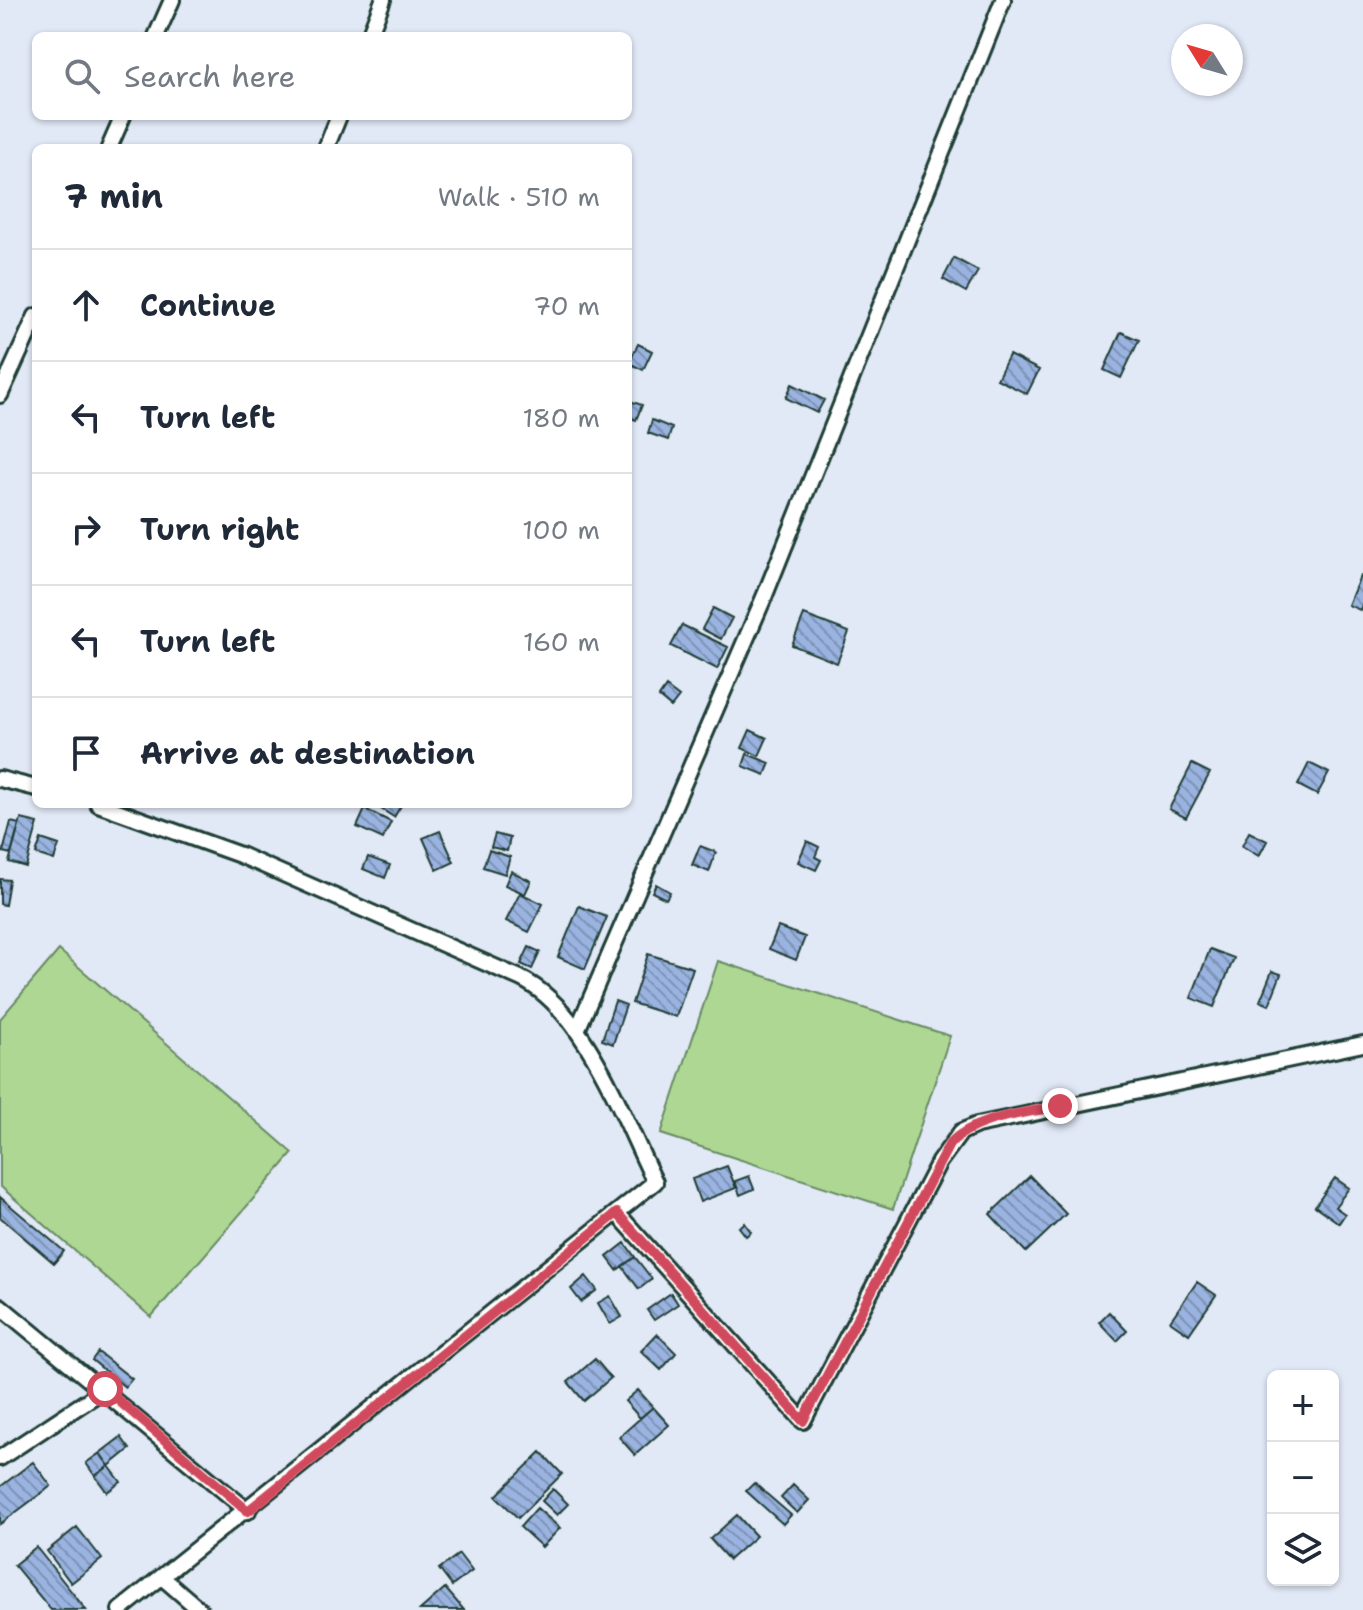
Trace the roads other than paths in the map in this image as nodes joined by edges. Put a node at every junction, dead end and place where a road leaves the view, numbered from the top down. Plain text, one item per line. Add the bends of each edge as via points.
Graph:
1 (172, 0) edge
2 (383, 0) edge
3 (1003, 0) edge
4 (158, 32) edge
5 (371, 32) edge
6 (121, 120) edge
7 (337, 120) edge
8 (111, 144) edge
9 (328, 144) edge
10 (32, 325) edge
11 (0, 395) edge
12 (0, 779) edge
13 (32, 787) edge
14 (109, 808) edge
15 (578, 1028) junction
16 (1363, 1044) edge
17 (617, 1213) junction
18 (0, 1306) edge
19 (105, 1389) junction
20 (0, 1458) edge
21 (248, 1511) junction
22 (163, 1578) junction
23 (120, 1610) edge
24 (200, 1610) edge

1 - 4 street
2 - 5 street
3 - 15 street via 765,595
6 - 8 street
7 - 9 street
10 - 11 street
12 - 13 street
14 - 15 street via 240,855 520,978 547,993
15 - 17 street via 655,1182
16 - 17 street via 1060,1106 961,1132 939,1162 803,1421
17 - 21 street
18 - 19 street
19 - 20 street
19 - 21 street
21 - 22 street
22 - 23 street
22 - 24 street

